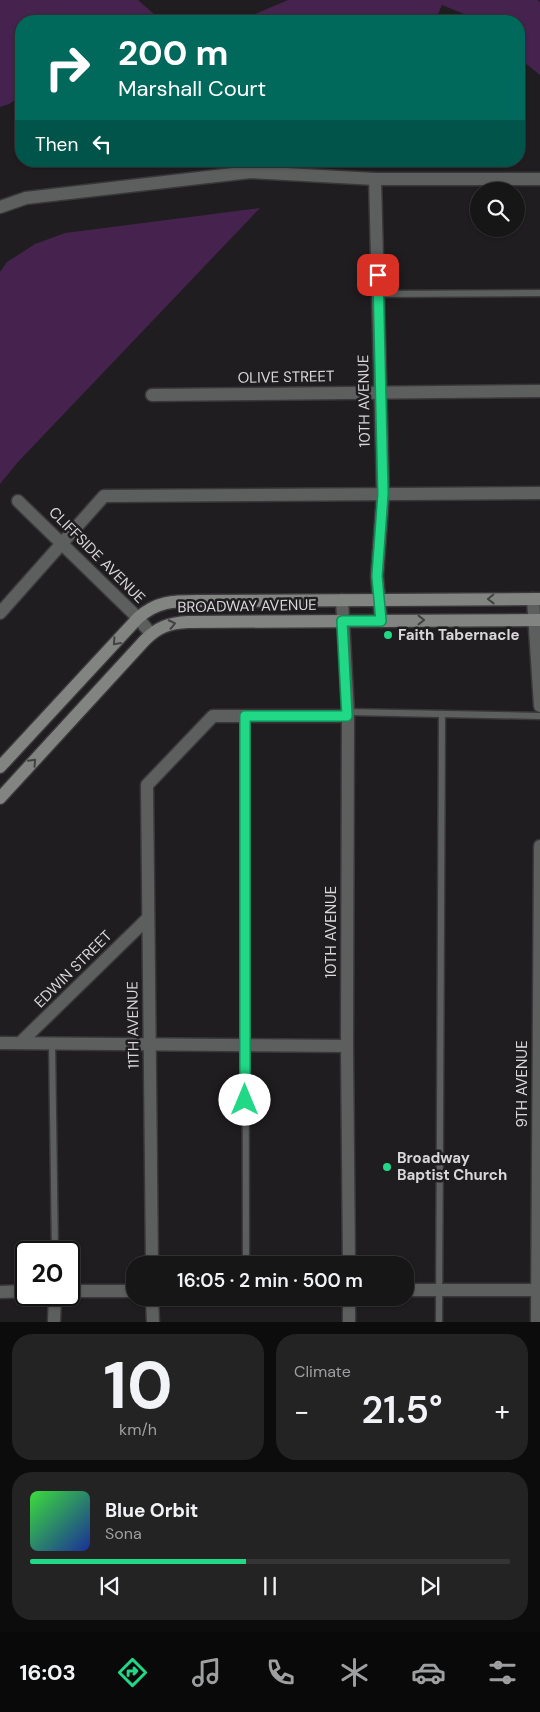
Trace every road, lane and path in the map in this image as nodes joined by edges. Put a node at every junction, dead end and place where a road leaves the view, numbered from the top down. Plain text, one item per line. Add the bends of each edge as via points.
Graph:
1 (375, 179) junction
2 (540, 180) edge
3 (0, 207) edge
4 (540, 293) edge
5 (378, 294) junction
6 (540, 391) edge
7 (380, 392) junction
8 (152, 395) dead end
9 (540, 493) edge
10 (383, 494) junction
11 (18, 500) dead end
12 (63, 544) junction
13 (536, 599) edge
14 (342, 600) junction
15 (380, 600) junction
16 (0, 612) edge
17 (138, 618) junction
18 (537, 620) edge
19 (342, 621) junction
20 (381, 621) junction
21 (151, 634) junction
22 (540, 706) edge
23 (347, 714) junction
24 (442, 714) junction
25 (245, 716) junction
26 (540, 716) edge
27 (0, 767) edge
28 (0, 798) edge
29 (540, 846) edge
30 (147, 918) junction
31 (21, 1042) junction
32 (0, 1043) edge
33 (52, 1043) junction
34 (150, 1044) junction
35 (244, 1045) junction
36 (347, 1046) junction
37 (55, 1241) edge
38 (152, 1256) edge
39 (246, 1256) edge
40 (349, 1256) edge
41 (414, 1290) edge
42 (438, 1290) junction
43 (539, 1290) edge
44 (15, 1291) edge
45 (80, 1291) edge
46 (126, 1291) edge
47 (0, 1292) edge
48 (55, 1306) edge
49 (152, 1306) edge
50 (349, 1306) edge
51 (54, 1322) edge
52 (153, 1322) edge
53 (349, 1322) edge
54 (439, 1322) edge
55 (537, 1322) edge

1 - 2 street
1 - 3 street via 251,172 26,198
1 - 5 street, 10TH AVENUE
4 - 5 lane
5 - 7 street, 10TH AVENUE
6 - 7 street, OLIVE STREET
7 - 8 street, OLIVE STREET
7 - 10 street, 10TH AVENUE
9 - 10 street
10 - 12 street via 104,496
10 - 15 street, 10TH AVENUE via 377,576
11 - 12 street, CLIFFSIDE AVENUE
12 - 16 street
12 - 17 street, CLIFFSIDE AVENUE
13 -> 15 main road, BROADWAY AVENUE
13 - 18 street
14 - 15 main road, BROADWAY AVENUE
14 - 17 main road, BROADWAY AVENUE via 178,601 158,605
14 - 19 street, 10TH AVENUE
15 - 20 street, 10TH AVENUE
17 - 21 street, CLIFFSIDE AVENUE
17 -> 27 main road, BROADWAY AVENUE
20 -> 18 main road, BROADWAY AVENUE
18 - 22 street
19 - 20 main road, BROADWAY AVENUE
21 -> 19 main road, BROADWAY AVENUE via 168,624 182,622
19 - 23 street, 10TH AVENUE
28 -> 21 main road, BROADWAY AVENUE
23 - 24 lane
23 - 25 street
23 - 36 street, 10TH AVENUE
24 - 26 lane
24 - 42 lane
25 - 30 street, 11TH AVENUE via 212,716 147,785
25 - 35 lane
29 - 43 street, 9TH AVENUE
30 - 31 street, EDWIN STREET
30 - 34 street, 11TH AVENUE
31 - 32 street
31 - 33 street
33 - 34 street
33 - 37 lane
34 - 35 street
34 - 38 street, 11TH AVENUE
35 - 36 street
35 - 39 lane
36 - 40 street, 10TH AVENUE
41 - 42 street
42 - 43 street
42 - 54 lane
43 - 55 street, 9TH AVENUE
44 - 47 street
45 - 46 street
48 - 51 street
49 - 52 street
50 - 53 street

